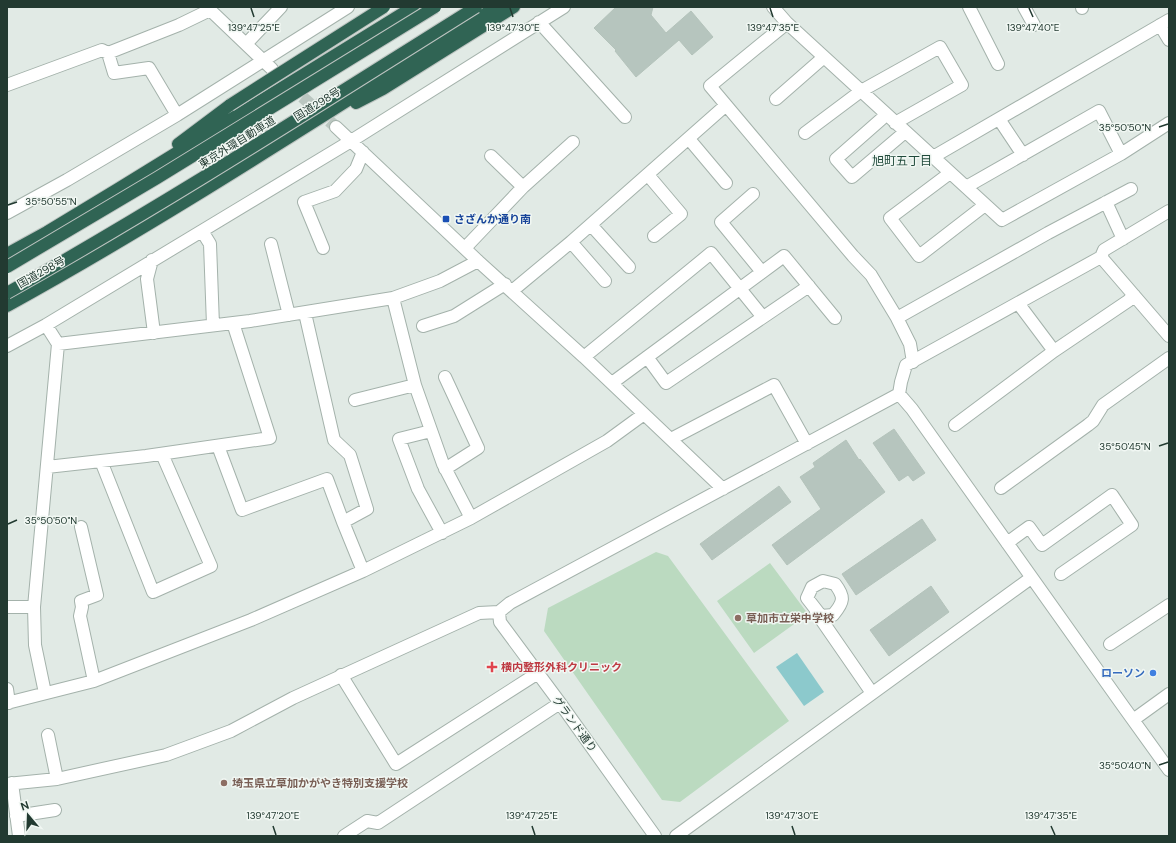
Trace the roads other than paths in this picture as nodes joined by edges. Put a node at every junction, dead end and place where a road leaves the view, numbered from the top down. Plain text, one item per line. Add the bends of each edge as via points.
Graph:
1 (281, 7) edge
2 (348, 7) edge
3 (384, 7) edge
4 (413, 7) edge
5 (435, 7) edge
6 (476, 7) edge
7 (496, 7) edge
8 (514, 7) edge
9 (564, 7) edge
10 (773, 7) edge
11 (968, 7) edge
12 (1024, 7) edge
13 (208, 9) edge
14 (539, 22) junction
15 (1165, 22) edge
16 (788, 23) junction
17 (1034, 25) dead end
18 (1169, 40) edge
19 (246, 44) junction
20 (108, 53) junction
21 (824, 57) junction
22 (263, 60) junction
23 (998, 64) dead end
24 (272, 69) dead end
25 (7, 85) edge
26 (861, 91) junction
27 (776, 98) dead end
28 (725, 106) junction
29 (178, 115) junction
30 (625, 117) dead end
31 (890, 119) junction
32 (999, 119) junction
33 (1169, 123) edge
34 (336, 127) tunnel mouth
35 (905, 132) junction
36 (805, 133) dead end
37 (689, 139) junction
38 (350, 141) junction
39 (573, 142) dead end
40 (272, 148) junction
41 (363, 152) junction
42 (1121, 154) junction
43 (491, 156) dead end
44 (1022, 156) junction
45 (933, 158) junction
46 (950, 173) junction
47 (648, 175) junction
48 (726, 183) dead end
49 (523, 187) junction
50 (966, 188) junction
51 (118, 189) junction
52 (1131, 189) dead end
53 (753, 194) dead end
54 (1106, 202) junction
55 (985, 205) junction
56 (1169, 211) edge
57 (7, 213) edge
58 (591, 225) junction
59 (202, 231) junction
60 (47, 232) junction
61 (654, 236) dead end
62 (1123, 239) junction
63 (571, 242) junction
64 (271, 244) dead end
65 (323, 248) dead end
66 (465, 248) junction
67 (7, 250) edge
68 (7, 254) edge
69 (1101, 257) junction
70 (152, 260) junction
71 (478, 260) junction
72 (7, 267) edge
73 (629, 267) dead end
74 (68, 272) junction
75 (762, 272) junction
76 (605, 281) dead end
77 (809, 286) junction
78 (508, 288) junction
79 (741, 288) junction
80 (7, 293) edge
81 (1134, 295) junction
82 (392, 298) junction
83 (1018, 303) junction
84 (7, 306) edge
85 (7, 312) edge
86 (304, 313) junction
87 (289, 315) junction
88 (762, 316) junction
89 (835, 318) dead end
90 (897, 318) junction
91 (233, 323) junction
92 (46, 325) junction
93 (213, 325) junction
94 (423, 326) dead end
95 (1168, 332) edge
96 (154, 333) junction
97 (58, 344) junction
98 (7, 346) edge
99 (1054, 351) junction
100 (584, 357) junction
101 (647, 358) junction
102 (1169, 358) edge
103 (910, 364) junction
104 (445, 377) dead end
105 (612, 384) junction
106 (414, 385) junction
107 (899, 394) junction
108 (355, 400) dead end
109 (644, 414) junction
110 (955, 425) dead end
111 (431, 431) junction
112 (671, 439) junction
113 (807, 444) junction
114 (218, 446) junction
115 (162, 454) junction
116 (101, 461) junction
117 (47, 467) junction
118 (445, 469) junction
119 (1001, 488) dead end
120 (723, 489) junction
121 (471, 518) junction
122 (343, 522) junction
123 (81, 527) dead end
124 (442, 533) junction
125 (1007, 543) junction
126 (363, 570) junction
127 (1061, 574) dead end
128 (1031, 578) junction
129 (1169, 606) edge
130 (7, 607) edge
131 (34, 607) junction
132 (813, 608) dead end
133 (499, 612) junction
134 (1110, 644) dead end
135 (538, 673) junction
136 (341, 675) junction
137 (94, 682) junction
138 (7, 689) edge
139 (872, 693) junction
140 (45, 694) junction
141 (1169, 694) edge
142 (8, 703) edge
143 (560, 703) junction
144 (1133, 720) junction
145 (48, 735) dead end
146 (1169, 770) edge
147 (57, 779) junction
148 (9, 784) edge
149 (55, 810) dead end
150 (16, 816) junction
151 (19, 836) edge
152 (344, 836) edge
153 (655, 836) edge
154 (676, 836) edge

1 - 19 street
2 - 22 street
3 - 51 highway, bridge via 230,105
4 - 51 highway
5 - 72 highway, 東京外環自動車道, bridge
6 - 80 highway, 東京外環自動車道, bridge via 179,192
7 - 40 highway, 国道298号
8 - 40 highway via 383,89
9 - 14 street
10 - 16 street
11 - 23 street
12 - 17 street
13 - 19 street
13 - 20 street via 179,25
14 - 30 street
14 - 38 street
15 - 18 street
15 - 32 street
16 - 21 street
16 - 28 street via 710,86
19 - 22 street
20 - 25 street via 102,50
20 - 29 street via 114,73 149,68
21 - 26 street
21 - 27 street
22 - 24 street
22 - 29 street
26 - 31 street
26 - 31 street via 940,47 962,85
26 - 36 street
28 - 37 street
28 - 90 street via 871,275
29 - 57 street
31 - 35 street
31 - 35 street via 836,159 852,177
32 - 44 street
32 - 45 street
33 - 42 street
34 - 38 street
35 - 45 street
37 - 47 street
37 - 48 street
38 - 41 street
38 - 59 street
39 - 49 street
40 - 74 highway, 国道298号
41 - 65 street via 356,169 335,190 304,202
41 - 66 street
42 - 44 street via 1099,111
42 - 55 street via 1002,220
43 - 49 street
44 - 50 street
45 - 46 street
46 - 50 street
46 - 55 street via 890,218 919,256
47 - 58 street
47 - 61 street via 681,214
49 - 66 street
50 - 55 street
51 - 60 highway
52 - 54 street
53 - 75 street via 721,222
54 - 62 street
54 - 90 street
56 - 62 street
58 - 63 street
58 - 73 street
59 - 70 street
59 - 93 street via 210,244
60 - 67 highway
60 - 68 highway
62 - 69 street via 1104,250
63 - 76 street
63 - 78 street
64 - 87 street
66 - 71 street
69 - 81 street
69 - 83 street
70 - 92 street
70 - 96 street via 147,279
71 - 78 street
71 - 82 street via 440,281
74 - 84 highway, 国道298号
74 - 85 highway
75 - 77 street via 784,256
75 - 79 street
77 - 88 street
77 - 89 street
78 - 94 street via 454,316
78 - 100 street
79 - 88 street
79 - 100 street via 711,253
79 - 101 street
81 - 95 street
81 - 99 street
82 - 86 street
82 - 106 street
83 - 99 street
83 - 103 street
86 - 87 street
86 - 122 street via 334,440 350,455 367,509
87 - 91 street
88 - 101 street via 666,383
90 - 103 street via 910,344
91 - 93 street
91 - 114 street via 270,438
92 - 97 street
92 - 98 street
93 - 96 street
96 - 97 street
97 - 117 street
99 - 110 street
100 - 105 street
101 - 105 street
102 - 119 street via 1103,405 1088,426
103 - 107 street via 901,382
104 - 118 street via 478,448
105 - 109 street
106 - 108 street
106 - 111 street
107 - 113 street
107 - 125 street
109 - 112 street
109 - 121 street via 607,441
111 - 118 street
111 - 124 street via 399,439 418,489
112 - 113 street via 774,385
112 - 120 street
113 - 120 street
114 - 115 street
114 - 122 street via 242,510 327,479
115 - 116 street
115 - 116 street via 211,566 153,592
116 - 117 street
117 - 131 street
118 - 121 street
120 - 133 street via 510,603
121 - 124 street
122 - 126 street
123 - 137 street via 97,595 81,601 80,616
124 - 126 street
125 - 127 street via 1029,527 1042,545 1112,495 1132,525
125 - 128 street
126 - 137 street via 251,620
128 - 139 street
128 - 144 street
129 - 134 street
130 - 131 street
131 - 140 street via 35,645
132 - 139 street
133 - 135 street, グランド通り via 500,622
133 - 136 street via 479,613
135 - 136 street via 396,764
135 - 143 street, グランド通り
136 - 147 street via 231,731 166,755
137 - 140 street
138 - 142 street
139 - 154 street
140 - 142 street
141 - 144 street
143 - 152 street via 378,823 367,821
143 - 153 street, グランド通り
144 - 146 street
145 - 147 street
147 - 148 street
148 - 150 street
149 - 150 street
150 - 151 street

